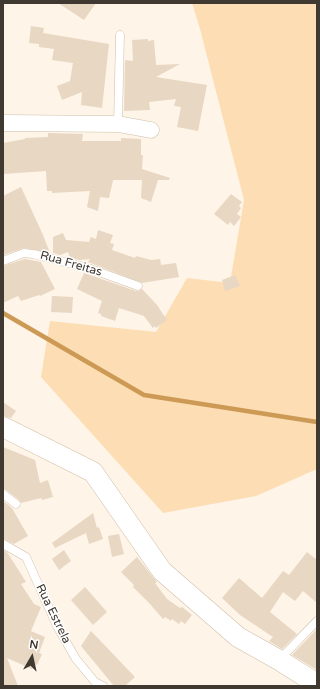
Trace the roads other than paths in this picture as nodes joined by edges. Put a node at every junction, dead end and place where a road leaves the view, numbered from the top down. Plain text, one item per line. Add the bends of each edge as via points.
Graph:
1 (120, 35) dead end
2 (3, 122) edge
3 (118, 124) junction
4 (151, 130) dead end
5 (3, 261) edge
6 (138, 286) dead end
7 (3, 427) edge
8 (3, 494) edge
9 (16, 504) dead end
10 (3, 544) edge
11 (317, 621) edge
12 (279, 660) junction
13 (317, 684) edge
14 (102, 686) edge

1 - 3 lane
2 - 3 street
3 - 4 street
5 - 6 lane, Rua Freitas via 24,253 33,254 88,268
7 - 12 street via 93,472 162,571 238,637
8 - 9 lane
10 - 14 lane, Rua Estrela via 26,557 57,626 76,659 95,682
11 - 12 lane
12 - 13 street

